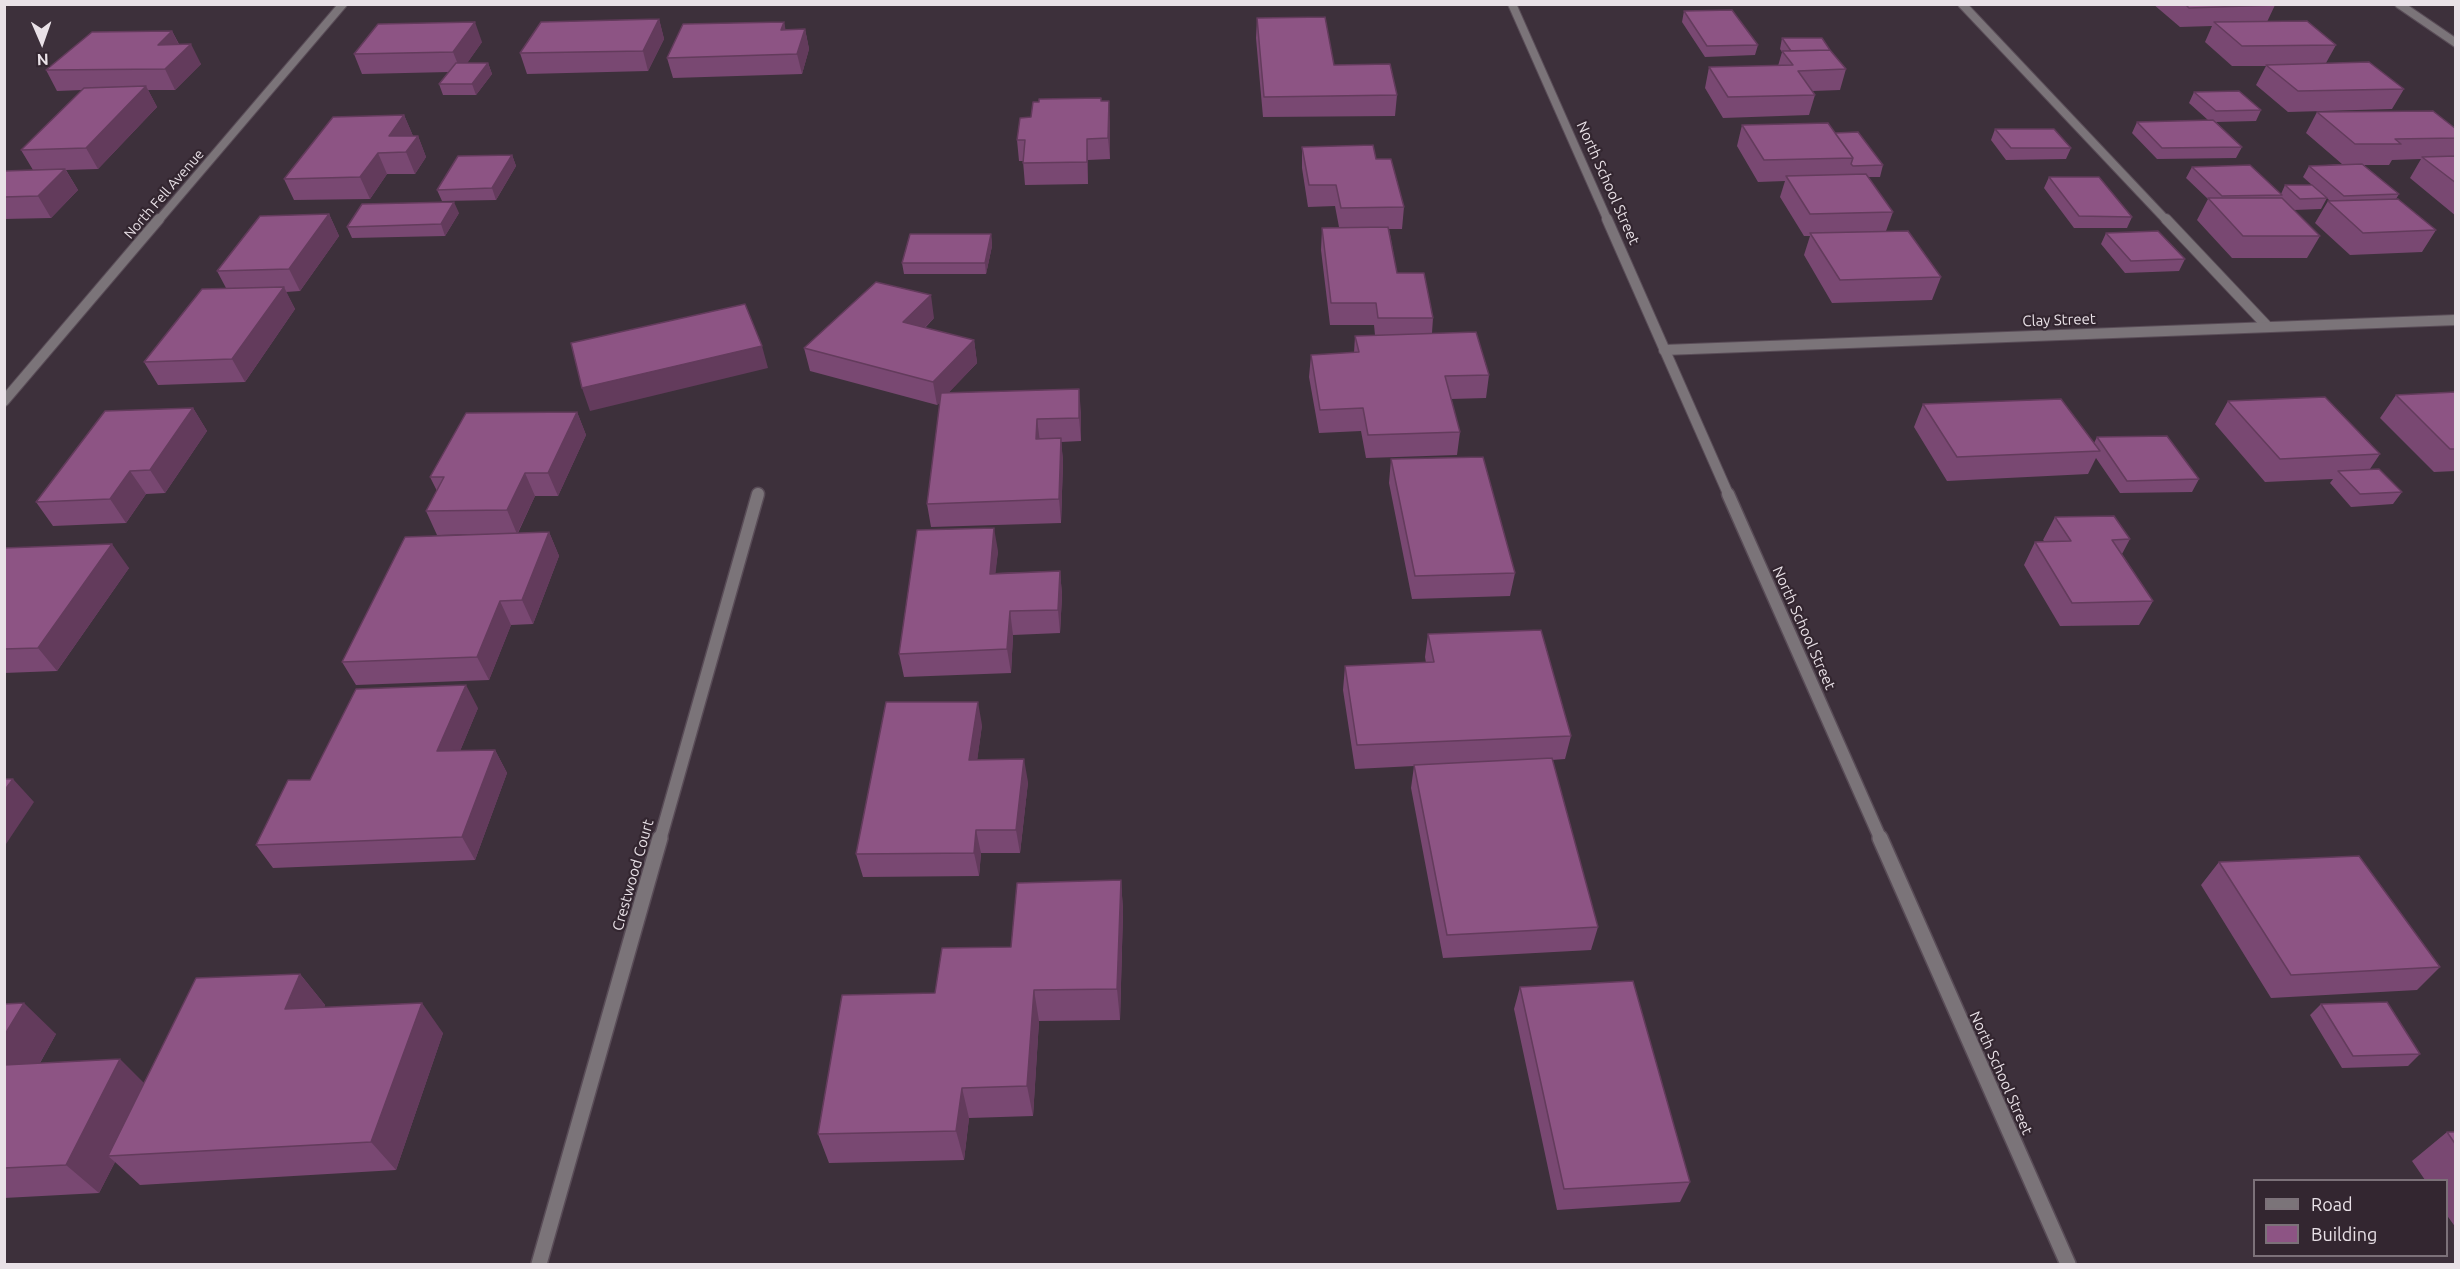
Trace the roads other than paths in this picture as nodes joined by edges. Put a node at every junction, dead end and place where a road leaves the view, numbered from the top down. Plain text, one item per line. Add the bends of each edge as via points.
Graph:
1 (344, 4) edge
2 (1512, 4) edge
3 (1962, 4) edge
4 (2399, 4) edge
5 (2456, 43) edge
6 (2456, 320) edge
7 (2268, 327) junction
8 (1664, 350) junction
9 (4, 401) edge
10 (758, 494) dead end
11 (539, 1264) edge
12 (2068, 1264) edge

1 - 9 street, North Fell Avenue
2 - 8 street, North School Street
3 - 7 street
4 - 5 street
6 - 7 street, Clay Street
7 - 8 street, Clay Street
8 - 12 street, North School Street
10 - 11 street, Crestwood Court

